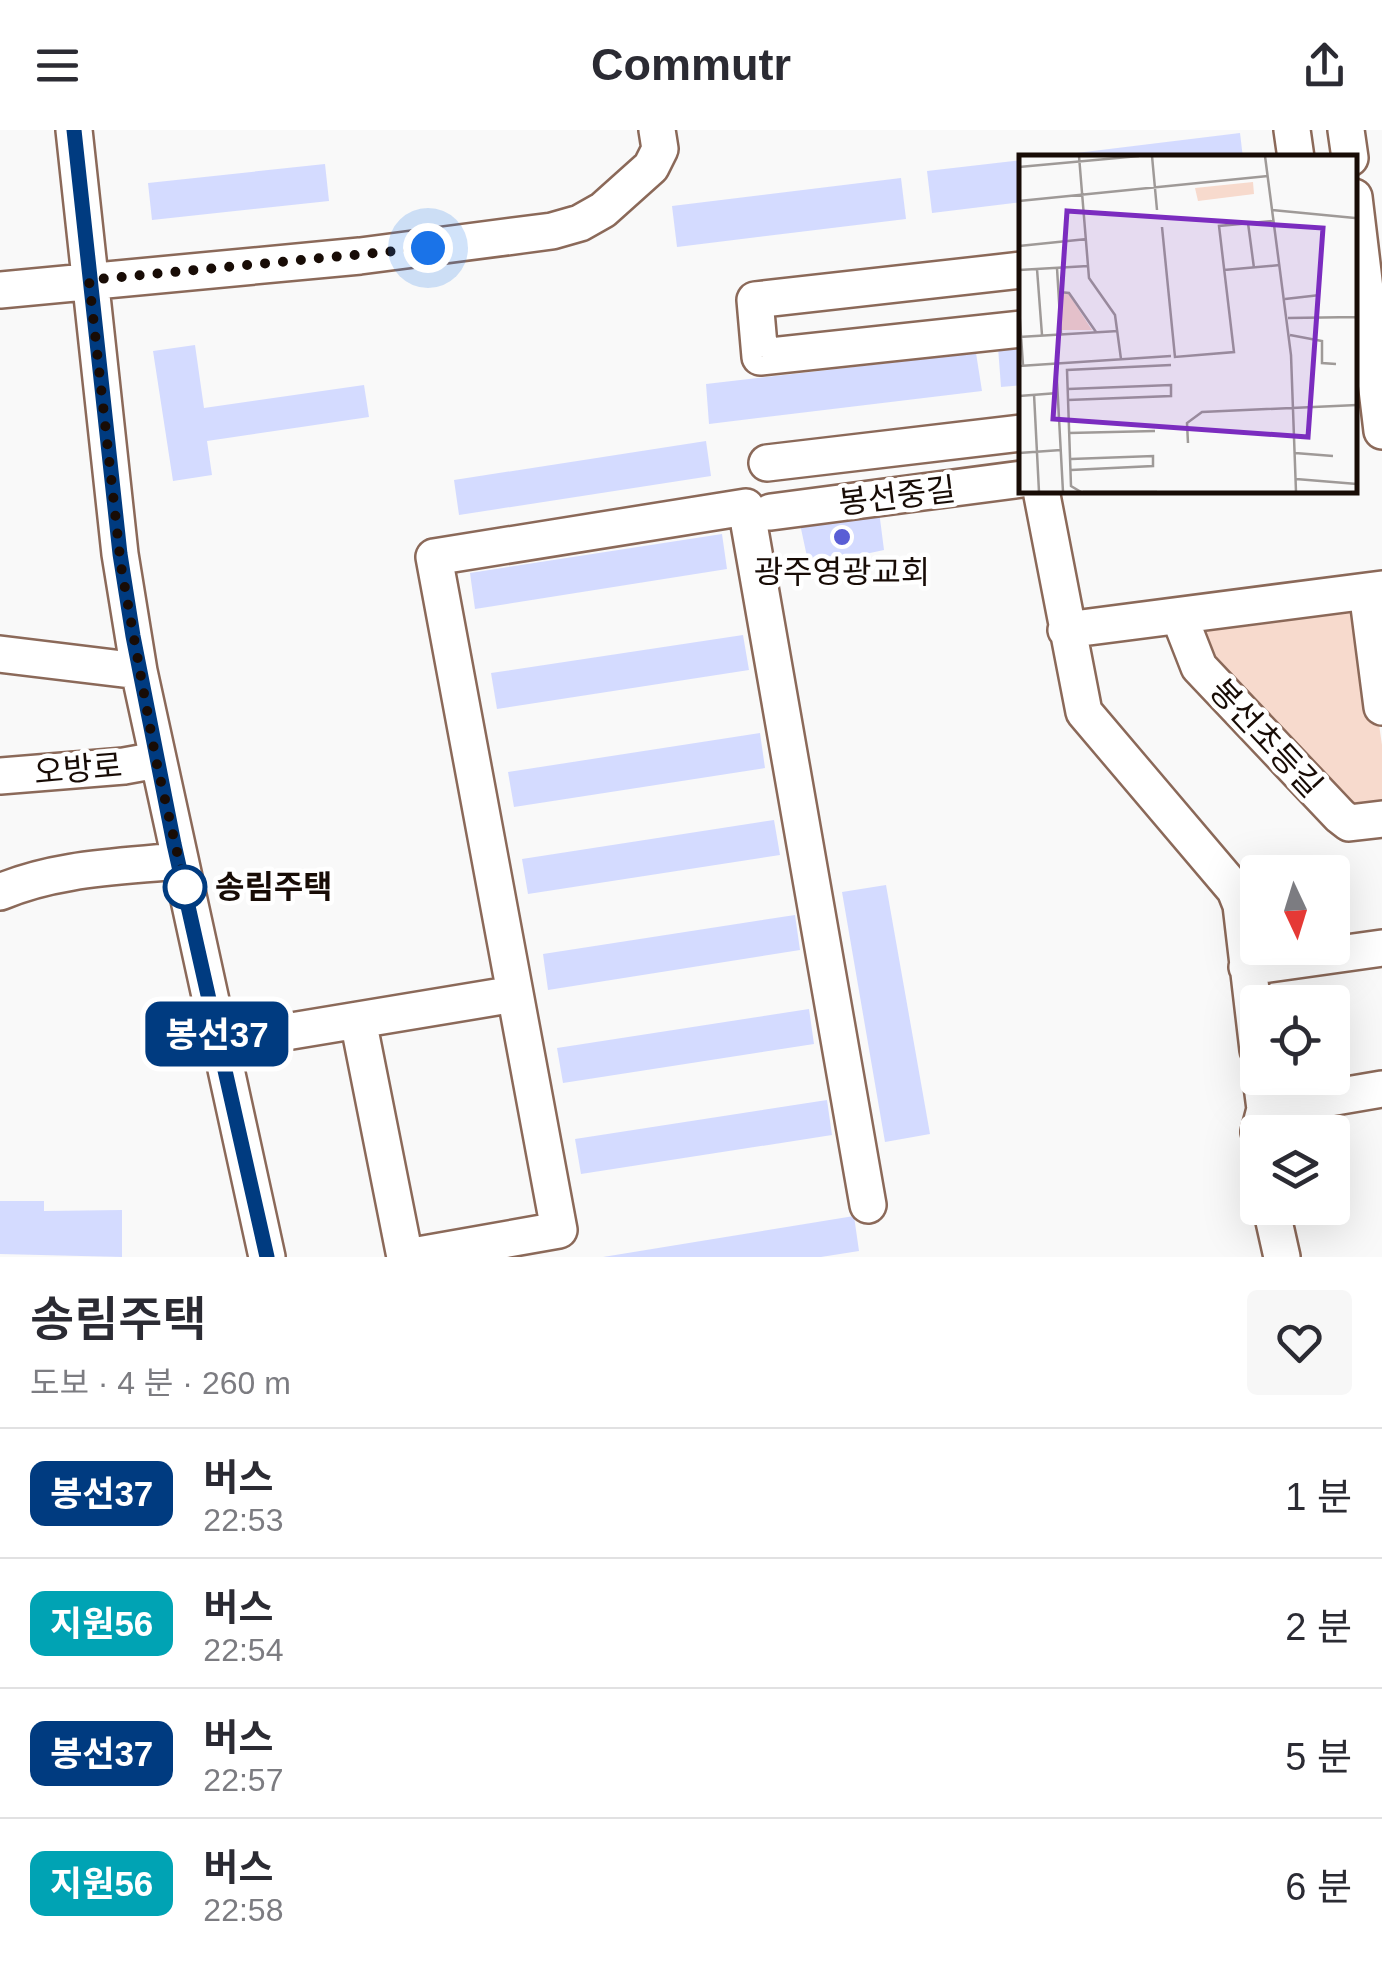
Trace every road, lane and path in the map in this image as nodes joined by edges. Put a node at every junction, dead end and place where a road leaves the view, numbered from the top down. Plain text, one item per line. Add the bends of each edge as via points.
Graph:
1 (74, 130) edge
2 (657, 130) edge
3 (1292, 130) edge
4 (1346, 130) edge
5 (1296, 155) edge
6 (1350, 155) edge
7 (1357, 209) edge
8 (1019, 270) edge
9 (1373, 273) edge
10 (89, 280) junction
11 (0, 290) edge
12 (1019, 329) edge
13 (1382, 432) edge
14 (1019, 433) edge
15 (1357, 436) edge
16 (766, 464) dead end
17 (1019, 480) edge
18 (1041, 492) edge
19 (771, 512) dead end
20 (1375, 590) edge
21 (1179, 616) junction
22 (1066, 630) junction
23 (0, 654) edge
24 (139, 671) junction
25 (1382, 707) edge
26 (156, 760) junction
27 (0, 776) edge
28 (1382, 819) edge
29 (178, 861) junction
30 (0, 892) edge
31 (1382, 948) edge
32 (1247, 967) junction
33 (1249, 985) edge
34 (515, 994) junction
35 (358, 1020) junction
36 (219, 1043) junction
37 (1382, 1089) edge
38 (1262, 1106) edge
39 (868, 1205) dead end
40 (1275, 1225) edge
41 (268, 1257) edge
42 (406, 1257) edge
43 (1282, 1257) edge

1 - 10 street
2 - 10 street via 660,149 652,167 603,210 552,231
3 - 5 street
4 - 6 street
7 - 9 street
8 - 12 street via 755,300 760,357
9 - 13 street
10 - 11 street
10 - 24 street
13 - 15 street
14 - 16 street
17 - 19 street, 봉선중길
18 - 22 street
20 - 21 street
20 - 25 street
21 - 22 street
21 - 28 street, 봉선초등길 via 1200,667 1340,816 1349,823
22 - 32 street via 1089,721 1235,890
23 - 24 street
24 - 26 street
26 - 27 street, 오방로
26 - 29 street
29 - 30 street via 86,870
29 - 36 street
31 - 32 street
32 - 33 street
34 - 35 street
34 - 39 street via 434,557 746,508
34 - 42 street via 558,1230
35 - 36 street
35 - 42 street
36 - 41 street
37 - 38 street
40 - 43 street

